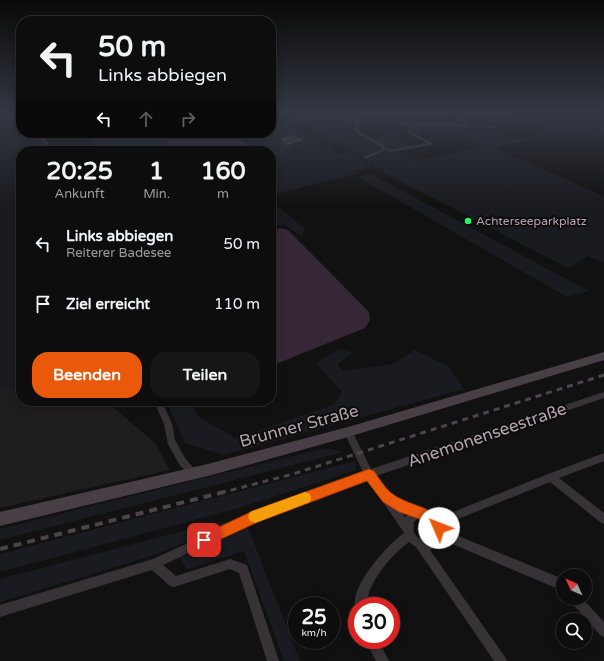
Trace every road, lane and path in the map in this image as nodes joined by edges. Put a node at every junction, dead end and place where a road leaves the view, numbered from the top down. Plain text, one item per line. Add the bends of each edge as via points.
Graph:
1 (379, 144) edge
2 (431, 144) edge
3 (385, 149) junction
4 (366, 158) dead end
5 (604, 356) edge
6 (604, 395) edge
7 (160, 406) edge
8 (348, 432) junction
9 (604, 457) edge
10 (193, 473) junction
11 (369, 474) junction
12 (551, 477) junction
13 (387, 498) junction
14 (420, 514) junction
15 (0, 518) edge
16 (604, 518) edge
17 (438, 528) junction
18 (408, 532) junction
19 (420, 544) junction
20 (154, 564) junction
21 (556, 582) edge
22 (360, 597) edge
23 (581, 605) edge
24 (0, 611) edge
25 (604, 631) edge
26 (377, 649) edge
27 (273, 661) edge
28 (383, 661) edge
29 (501, 661) edge

1 - 3 street
2 - 3 street via 391,151
3 - 4 street
5 - 8 main road, Brunner Straße
6 - 11 street, Anemonenseestraße
7 - 10 street via 168,424 171,441 182,461
8 - 10 main road, Brunner Straße
8 - 11 street
9 - 12 street
10 - 15 main road, Brunner Straße
11 - 13 street
11 - 20 street, Anemonenseestraße via 255,517
12 - 16 street
12 - 17 street
13 - 14 street
13 - 18 street
14 - 17 street via 429,516
14 - 18 street via 409,520
17 - 19 street via 436,542 426,546
17 - 21 street
18 - 19 street
18 - 22 street via 366,584
19 - 29 street
20 - 24 street, Anemonenseestraße
20 - 27 street via 174,582 230,564 243,569
23 - 25 street
26 - 28 street

